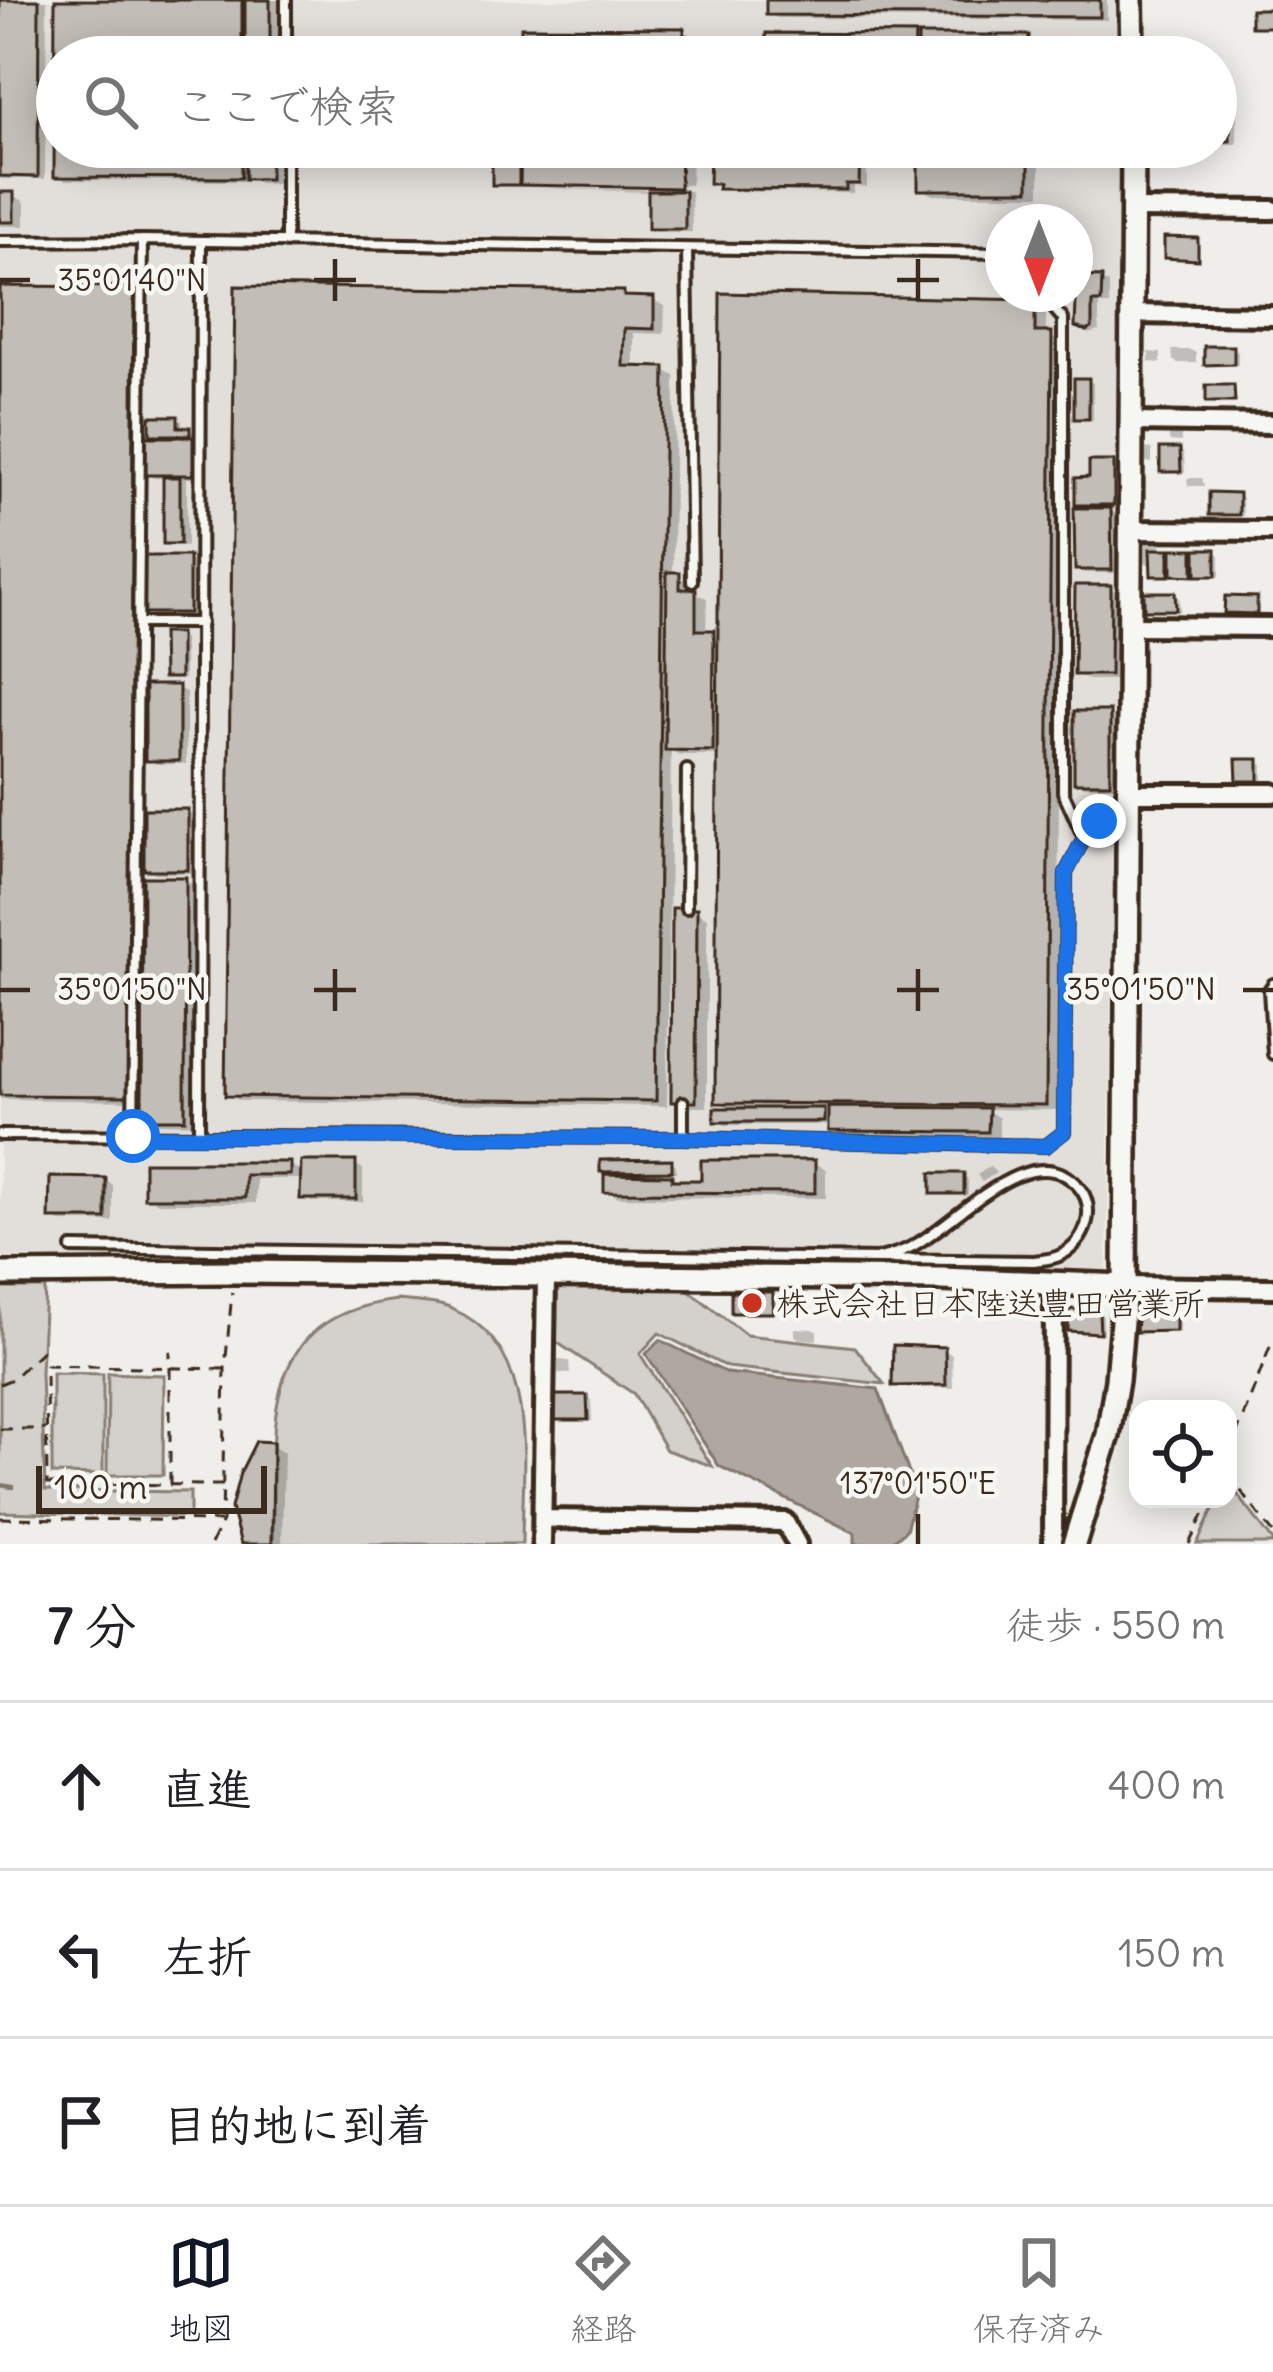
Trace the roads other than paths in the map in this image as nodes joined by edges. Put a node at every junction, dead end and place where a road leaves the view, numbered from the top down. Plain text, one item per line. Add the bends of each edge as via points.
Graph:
1 (286, 0) edge
2 (1132, 0) edge
3 (286, 36) edge
4 (1132, 36) edge
5 (286, 168) edge
6 (1132, 168) edge
7 (1133, 209) junction
8 (1273, 210) edge
9 (142, 240) junction
10 (0, 241) edge
11 (202, 241) junction
12 (286, 243) junction
13 (687, 250) junction
14 (985, 254) edge
15 (1057, 312) edge
16 (1132, 314) junction
17 (1273, 316) edge
18 (1130, 422) junction
19 (1273, 424) edge
20 (1130, 530) junction
21 (1273, 531) edge
22 (692, 581) dead end
23 (139, 623) junction
24 (201, 623) junction
25 (1130, 626) junction
26 (1273, 627) edge
27 (687, 770) dead end
28 (1273, 793) edge
29 (1126, 804) junction
30 (1084, 838) junction
31 (686, 908) dead end
32 (1273, 984) edge
33 (1272, 1036) edge
34 (1273, 1054) edge
35 (683, 1102) dead end
36 (0, 1135) edge
37 (199, 1135) junction
38 (133, 1136) junction
39 (682, 1138) junction
40 (72, 1248) dead end
41 (876, 1259) junction
42 (0, 1274) edge
43 (546, 1277) junction
44 (1054, 1283) junction
45 (1124, 1286) junction
46 (1273, 1288) edge
47 (543, 1519) junction
48 (542, 1544) edge
49 (797, 1544) edge
50 (1053, 1544) edge
51 (1074, 1544) edge

1 - 3 lane
2 - 4 street
5 - 12 lane
6 - 7 street
7 - 8 street
7 - 16 street
9 - 10 lane
9 - 11 lane
9 - 23 lane
11 - 12 lane
11 - 24 lane
12 - 13 lane
13 - 14 lane
13 - 22 lane
15 - 30 lane via 1063,319 1063,792
16 - 17 street
16 - 18 street
18 - 19 street
18 - 20 street
20 - 21 street
20 - 25 street
23 - 24 lane
23 - 38 lane
24 - 37 lane
25 - 26 street
25 - 29 street
27 - 31 lane
28 - 29 street
29 - 30 lane
29 - 45 street
30 - 39 lane via 1066,873 1064,1132 1046,1146
32 - 33 lane
33 - 34 lane
35 - 39 lane
36 - 38 lane
37 - 38 lane
37 - 39 lane
40 - 41 lane
41 - 41 lane via 1059,1257 1082,1240 1082,1190 1064,1173 1012,1176 913,1246
42 - 43 street
43 - 44 street
43 - 47 street
44 - 45 street
44 - 50 street
45 - 46 street
45 - 51 street via 1108,1435
47 - 48 street
47 - 49 street via 785,1522

